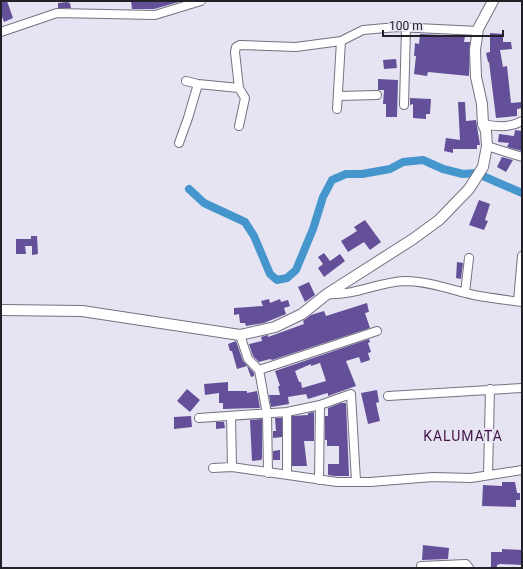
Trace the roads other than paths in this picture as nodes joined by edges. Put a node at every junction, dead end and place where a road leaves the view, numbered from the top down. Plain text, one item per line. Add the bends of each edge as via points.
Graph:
1 (201, 1) edge
2 (493, 1) edge
3 (406, 28) junction
4 (478, 31) junction
5 (1, 32) edge
6 (341, 41) junction
7 (186, 81) dead end
8 (198, 84) junction
9 (239, 88) junction
10 (378, 95) dead end
11 (339, 96) junction
12 (404, 105) dead end
13 (337, 109) dead end
14 (522, 121) edge
15 (483, 124) junction
16 (239, 126) dead end
17 (179, 143) dead end
18 (487, 146) junction
19 (522, 157) edge
20 (522, 256) edge
21 (468, 258) dead end
22 (465, 293) junction
23 (327, 294) junction
24 (520, 301) edge
25 (1, 310) edge
26 (377, 331) dead end
27 (240, 335) junction
28 (259, 370) junction
29 (522, 388) edge
30 (490, 389) junction
31 (388, 396) dead end
32 (320, 405) junction
33 (286, 412) junction
34 (268, 414) junction
35 (231, 416) junction
36 (199, 418) dead end
37 (232, 467) junction
38 (213, 468) dead end
39 (522, 470) edge
40 (268, 472) junction
41 (287, 474) junction
42 (488, 475) junction
43 (319, 480) junction
44 (356, 481) junction
45 (421, 566) dead end
46 (469, 568) edge

1 - 5 street via 155,15 57,13
2 - 4 street
3 - 4 street via 431,27
3 - 6 street via 363,30
3 - 12 street
4 - 15 street via 475,50 476,77
6 - 9 street via 296,47 240,45 236,47 235,52
6 - 11 street
7 - 8 street
8 - 9 street
8 - 17 street
9 - 16 street via 245,98
10 - 11 street
11 - 13 street
14 - 15 street via 502,127
15 - 18 street
18 - 19 street
18 - 23 street via 482,167 469,189 439,220
20 - 24 street
21 - 22 street
22 - 23 street via 405,281 351,293
22 - 24 street
23 - 27 street via 302,314 275,327
25 - 27 street via 82,311
26 - 28 street
27 - 28 street via 248,359
28 - 34 street
29 - 30 street
30 - 31 street
30 - 42 street
32 - 33 street
32 - 43 street
32 - 44 street via 348,394 352,395
33 - 34 street
33 - 41 street
34 - 35 street
34 - 40 street
35 - 36 street
35 - 37 street
37 - 38 street
37 - 40 street
39 - 42 street
40 - 41 street
41 - 43 street
42 - 44 street via 471,478
43 - 44 street
45 - 46 street via 466,564

